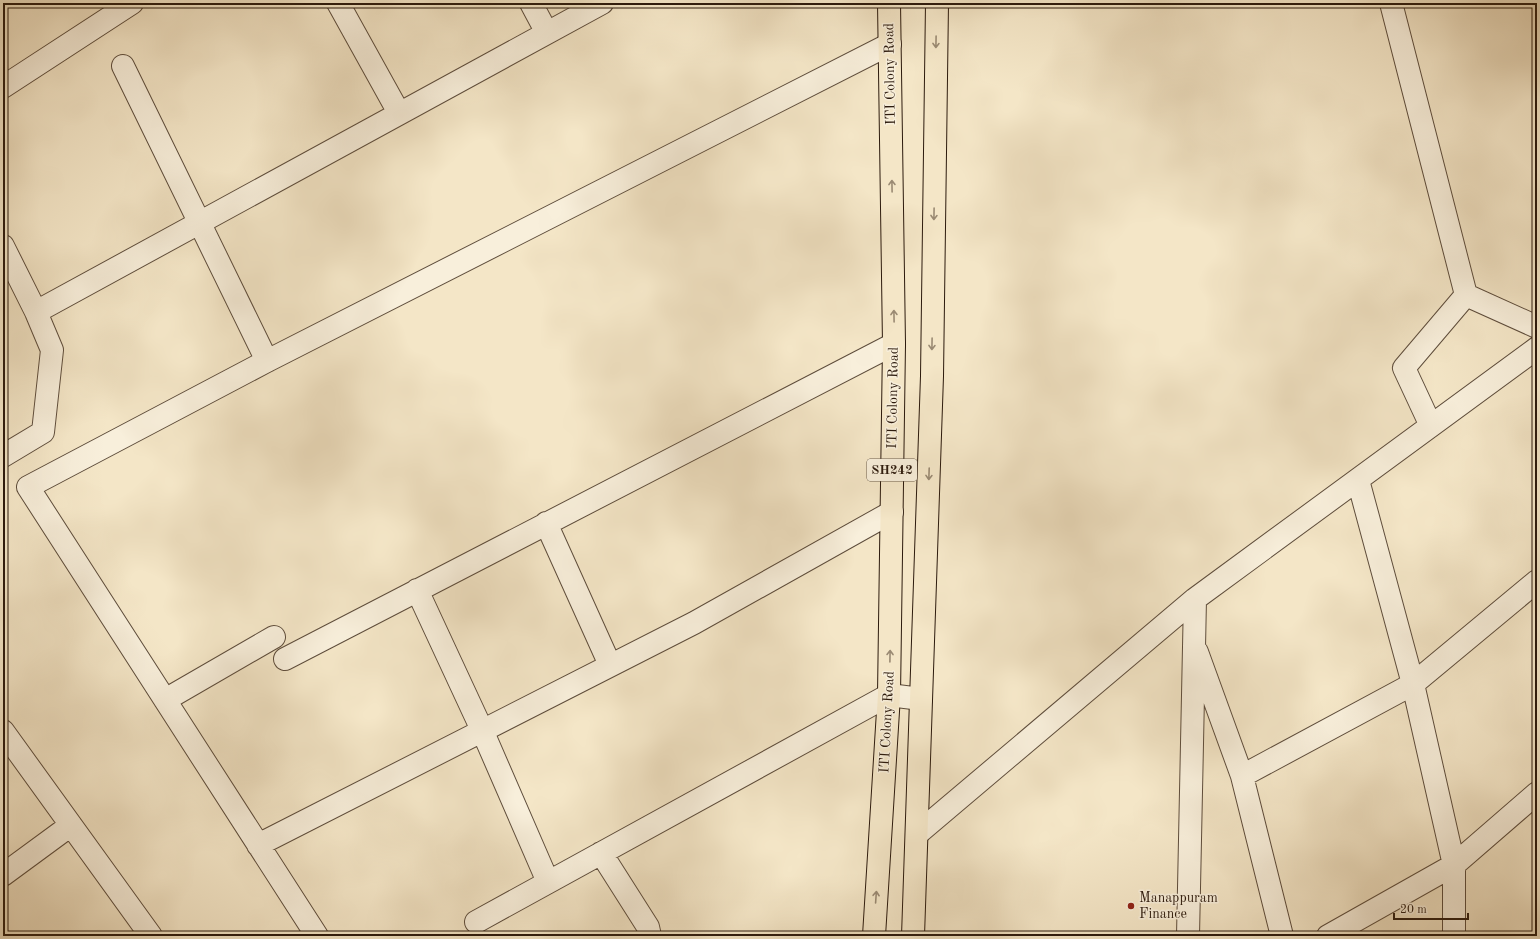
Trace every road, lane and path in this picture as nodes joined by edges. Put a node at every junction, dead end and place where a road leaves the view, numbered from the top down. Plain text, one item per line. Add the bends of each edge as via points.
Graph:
1 (132, 3) edge
2 (338, 3) edge
3 (531, 3) edge
4 (602, 3) edge
5 (890, 3) edge
6 (937, 3) edge
7 (1391, 3) edge
8 (547, 33) junction
9 (890, 44) junction
10 (123, 66) dead end
11 (3, 87) edge
12 (399, 113) junction
13 (199, 222) junction
14 (3, 246) edge
15 (1466, 294) junction
16 (36, 312) junction
17 (1537, 327) edge
18 (894, 344) junction
19 (1537, 348) edge
20 (267, 360) junction
21 (1431, 426) junction
22 (3, 456) edge
23 (1358, 480) junction
24 (892, 512) junction
25 (546, 523) junction
26 (1537, 581) edge
27 (417, 590) junction
28 (1195, 599) junction
29 (274, 637) dead end
30 (1193, 640) junction
31 (285, 659) dead end
32 (610, 665) junction
33 (1412, 684) junction
34 (889, 695) junction
35 (921, 699) junction
36 (165, 700) junction
37 (482, 730) junction
38 (3, 731) edge
39 (1242, 776) junction
40 (1537, 793) edge
41 (71, 825) junction
42 (916, 834) junction
43 (258, 845) junction
44 (601, 853) junction
45 (1454, 866) junction
46 (3, 875) edge
47 (548, 882) junction
48 (476, 922) dead end
49 (151, 936) edge
50 (317, 936) edge
51 (650, 936) edge
52 (874, 936) edge
53 (913, 936) edge
54 (1188, 936) edge
55 (1282, 936) edge
56 (1328, 936) edge
57 (1454, 936) edge

1 - 11 street
2 - 12 street
3 - 8 street
4 - 8 street
5 - 9 main road, ITI Colony Road / SH242
6 -> 35 main road, SH242 via 932,376
7 - 15 street
8 - 12 street
18 -> 9 main road, ITI Colony Road / SH242
9 - 20 street
10 - 13 street
12 - 13 street
13 - 16 street
13 - 20 street
14 - 16 street
15 - 17 street
15 - 21 street via 1404,368
16 - 22 street via 52,350 43,432
18 - 24 main road, ITI Colony Road / SH242
18 - 25 street
19 - 21 street
20 - 36 street via 28,487
21 - 23 street
23 - 28 street
23 - 33 street
24 - 32 street via 694,623
34 -> 24 main road, ITI Colony Road / SH242
25 - 27 street
25 - 32 street
26 - 33 street
27 - 31 street
27 - 37 street
28 - 30 street
28 - 42 street
29 - 36 street
30 - 39 street
30 - 54 street
32 - 37 street
33 - 39 street
33 - 45 street
34 - 35 street
34 - 44 street
52 -> 34 main road, ITI Colony Road / SH242
35 - 42 main road, SH242
36 - 43 street
37 - 43 street
37 - 47 street
38 - 41 street
39 - 55 street
40 - 45 street
41 - 46 street
41 - 49 street
42 - 53 main road, SH242
43 - 50 street
44 - 47 street
44 - 51 street via 648,927
45 - 56 street
45 - 57 street
47 - 48 street

